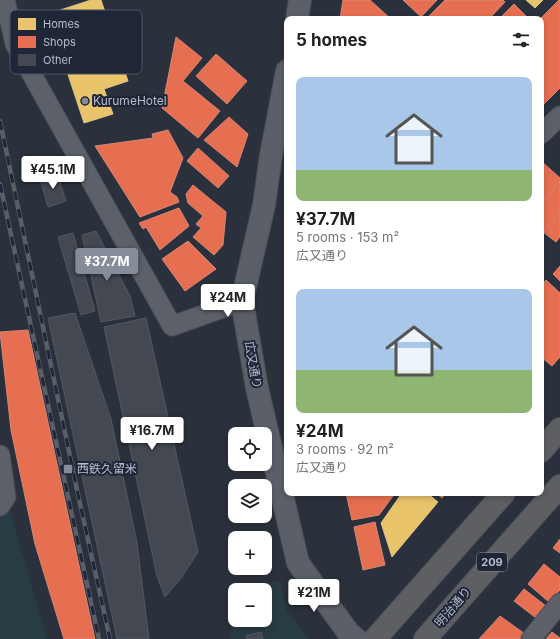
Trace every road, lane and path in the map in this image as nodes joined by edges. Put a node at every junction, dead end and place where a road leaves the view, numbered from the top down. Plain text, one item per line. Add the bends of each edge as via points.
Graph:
1 (5, 0) edge
2 (300, 0) edge
3 (297, 16) edge
4 (8, 46) edge
5 (24, 74) edge
6 (284, 87) edge
7 (560, 116) edge
8 (544, 131) edge
9 (242, 302) junction
10 (560, 429) edge
11 (544, 448) edge
12 (0, 455) edge
13 (560, 486) edge
14 (501, 496) edge
15 (0, 506) edge
16 (560, 603) edge
17 (356, 639) edge
18 (375, 639) edge
19 (424, 639) edge
20 (531, 639) edge

1 - 4 street
2 - 3 street
5 - 9 street via 172,326
6 - 9 street, 広又通り via 264,205
7 - 8 street
9 - 17 street, 広又通り via 257,388 298,563 348,632
10 - 11 highway
12 - 15 street via 6,497
13 - 19 highway, 明治通り / 209
14 - 18 highway
16 - 20 street

